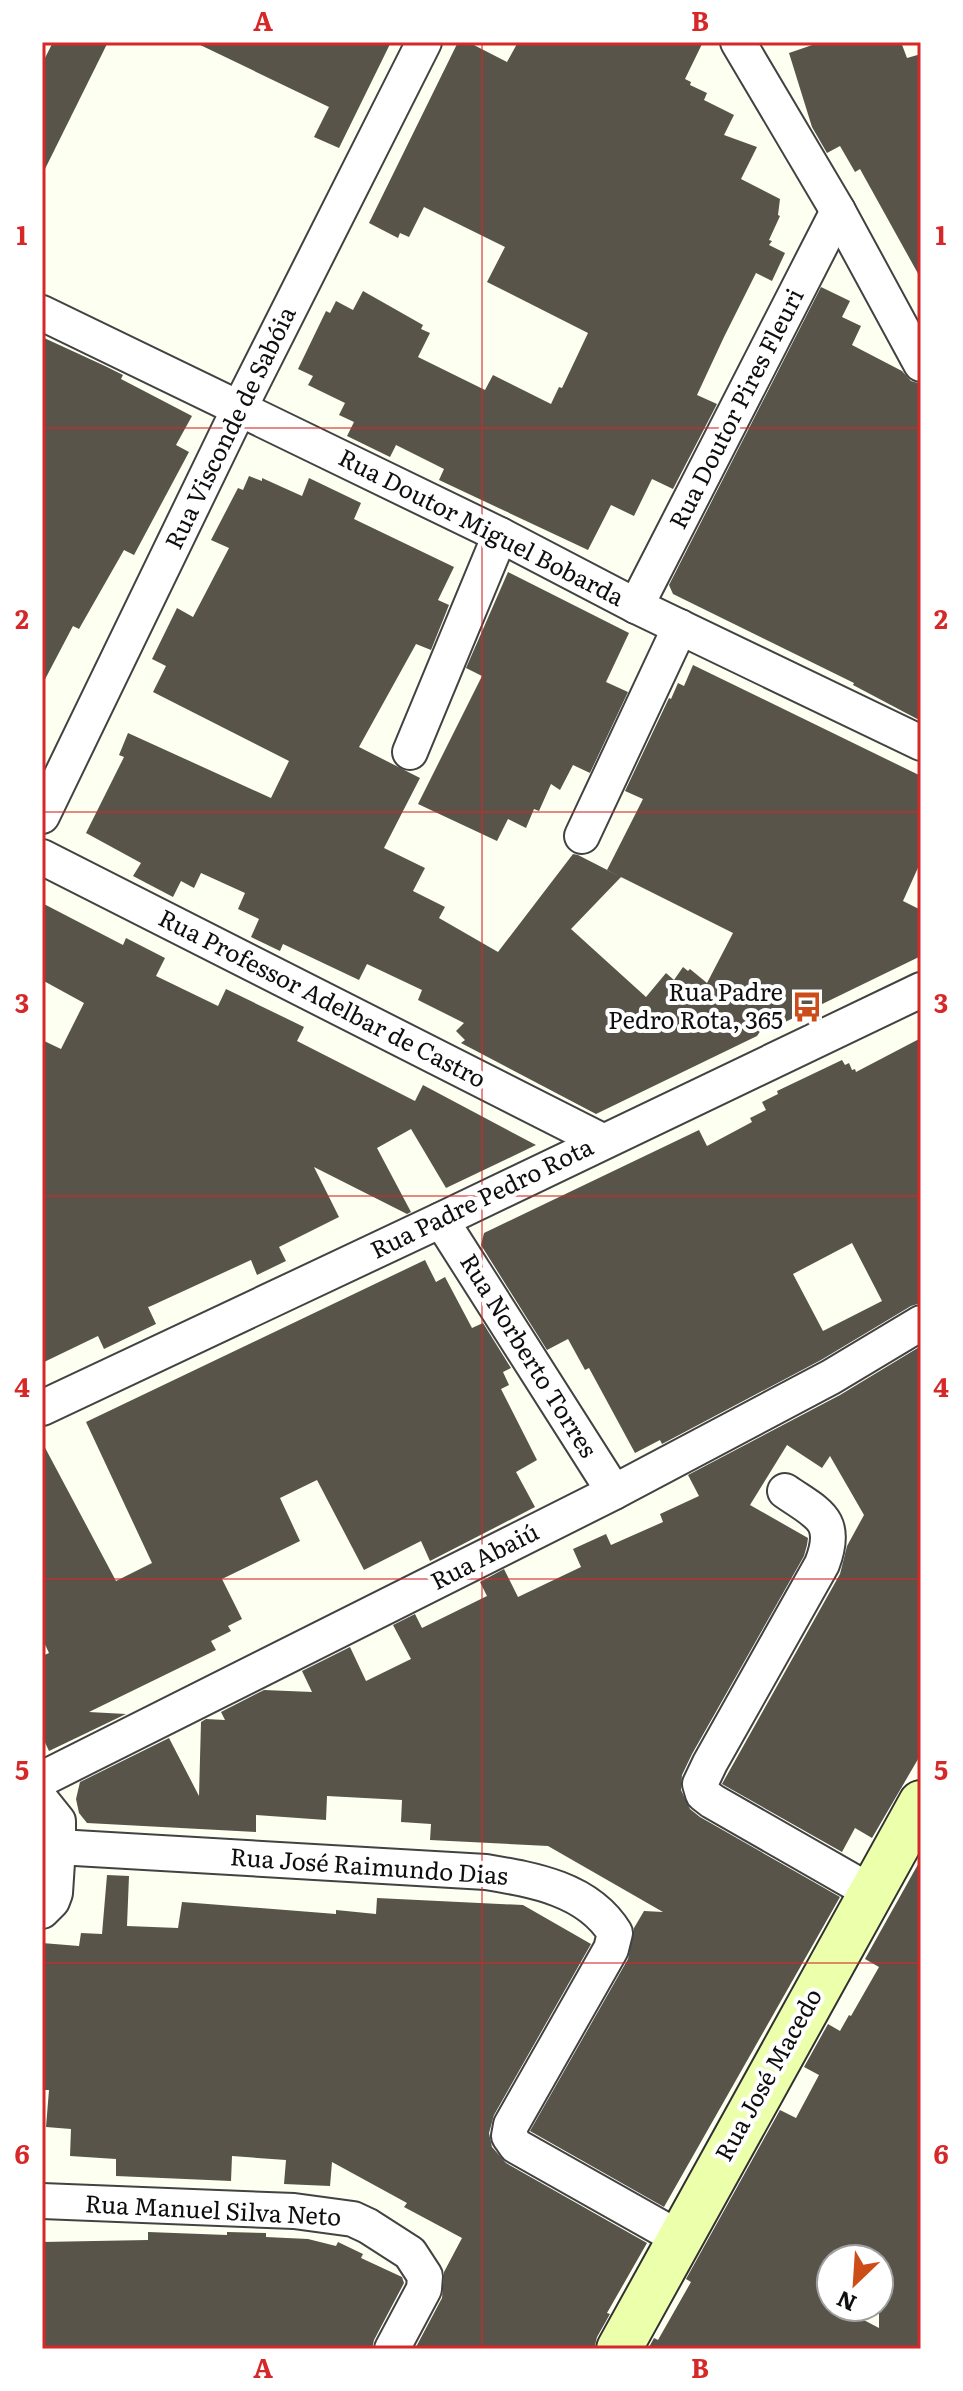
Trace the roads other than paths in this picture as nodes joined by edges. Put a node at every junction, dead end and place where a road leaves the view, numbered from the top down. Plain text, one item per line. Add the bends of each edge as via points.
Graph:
1 (424, 42) edge
2 (738, 42) edge
3 (838, 211) junction
4 (42, 313) edge
5 (921, 364) edge
6 (240, 407) junction
7 (500, 535) junction
8 (636, 606) junction
9 (680, 627) junction
10 (921, 743) edge
11 (410, 752) dead end
12 (42, 816) edge
13 (582, 836) dead end
14 (42, 857) edge
15 (921, 990) edge
16 (602, 1141) junction
17 (441, 1220) junction
18 (921, 1323) edge
19 (42, 1408) edge
20 (785, 1491) dead end
21 (614, 1492) junction
22 (42, 1779) edge
23 (42, 1801) edge
24 (921, 1803) edge
25 (58, 1847) junction
26 (871, 1892) junction
27 (42, 1911) edge
28 (42, 2201) edge
29 (679, 2238) junction
30 (392, 2349) edge
31 (619, 2349) edge

1 - 6 street, Rua Visconde de Sabóia
2 - 3 street
3 - 5 street
3 - 8 street, Rua Doutor Pires Fleuri
4 - 6 street, Rua Doutor Miguel Bobarda
6 - 7 street, Rua Doutor Miguel Bobarda
6 - 12 street, Rua Visconde de Sabóia
7 - 8 street, Rua Doutor Miguel Bobarda
7 - 11 street
8 - 9 street, Rua Doutor Miguel Bobarda
9 - 10 street, Rua Doutor Miguel Bobarda
9 - 13 street
14 - 16 street, Rua Professor Adelbar de Castro
15 - 16 street, Rua Padre Pedro Rota
16 - 17 street, Rua Padre Pedro Rota
17 - 19 street, Rua Padre Pedro Rota
17 - 21 street, Rua Norberto Torres
18 - 21 street, Rua Abaiú
20 - 26 street via 820,1516 829,1545 700,1784 712,1801
21 - 22 street, Rua Abaiú
23 - 25 street via 58,1821
24 - 26 street, Rua José Macedo
25 - 27 street via 55,1893
25 - 29 street, Rua José Raimundo Dias via 486,1872 553,1885 591,1906 615,1933 611,1949 509,2136 516,2146
26 - 29 street, Rua José Macedo
28 - 30 street, Rua Manuel Silva Neto via 294,2211 361,2223 410,2253 425,2276 424,2289
29 - 31 street, Rua José Macedo

